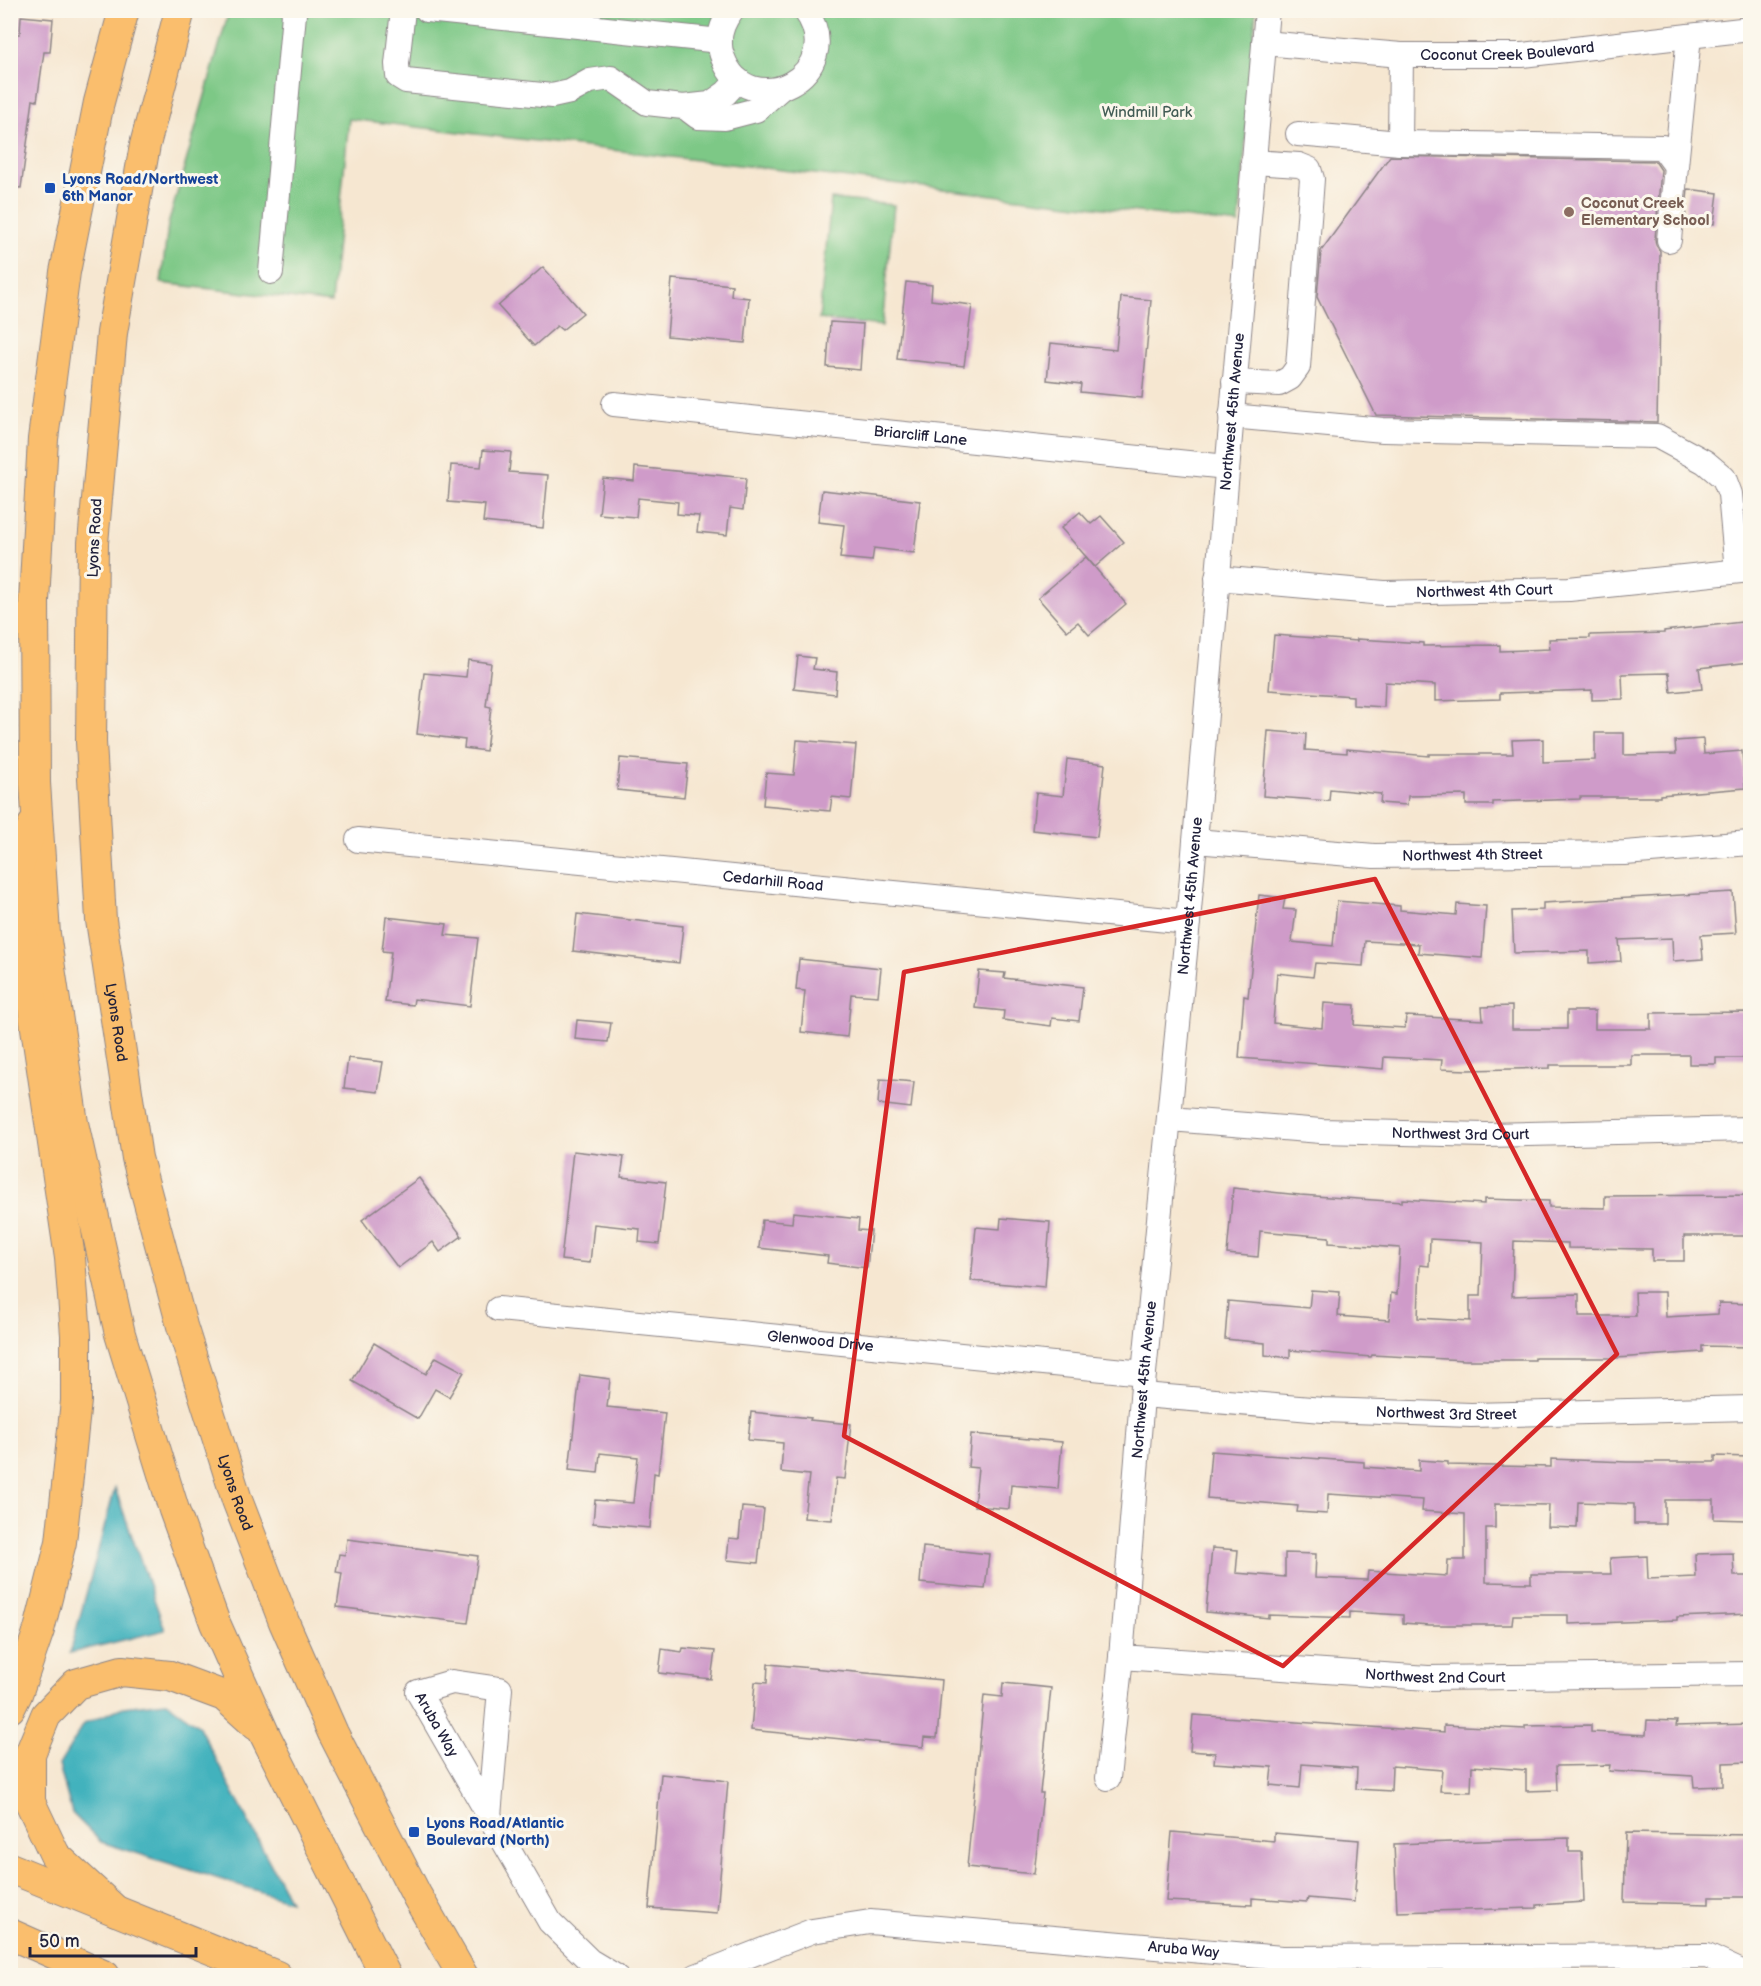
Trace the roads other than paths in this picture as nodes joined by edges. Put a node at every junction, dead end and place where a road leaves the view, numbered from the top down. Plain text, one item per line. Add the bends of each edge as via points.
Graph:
1 (124, 10) edge
2 (180, 10) edge
3 (293, 10) edge
4 (403, 10) edge
5 (427, 10) edge
6 (732, 10) edge
7 (805, 10) edge
8 (1267, 10) edge
9 (1750, 29) edge
10 (1689, 36) junction
11 (720, 41) junction
12 (1264, 43) junction
13 (1401, 54) junction
14 (738, 80) junction
15 (780, 89) junction
16 (682, 107) junction
17 (1298, 134) dead end
18 (1400, 143) junction
19 (1253, 162) junction
20 (1676, 166) junction
21 (1669, 240) dead end
22 (271, 272) dead end
23 (1234, 382) junction
24 (614, 404) dead end
25 (1232, 416) junction
26 (1227, 467) junction
27 (1744, 570) edge
28 (1217, 578) junction
29 (37, 814) junction
30 (358, 840) dead end
31 (1195, 841) junction
32 (1750, 843) edge
33 (1188, 922) junction
34 (1170, 1119) junction
35 (1750, 1129) edge
36 (498, 1309) dead end
37 (1143, 1384) junction
38 (1750, 1408) edge
39 (1121, 1657) junction
40 (1750, 1674) edge
41 (10, 1708) edge
42 (264, 1733) junction
43 (1108, 1778) dead end
44 (489, 1815) junction
45 (10, 1868) edge
46 (116, 1911) junction
47 (10, 1934) edge
48 (105, 1976) edge
49 (277, 1976) edge
50 (386, 1976) edge
51 (463, 1976) edge
52 (615, 1976) edge
53 (696, 1976) edge
54 (1750, 1976) edge

1 - 29 main road via 99,102 65,272 45,428 34,601
2 - 51 main road, Lyons Road via 145,145 119,289 93,543 90,742 101,920 137,1158 182,1326 237,1500 284,1622 333,1733
3 - 22 street
4 - 16 street via 397,64 398,76 406,81 552,96 590,81 611,78 647,103
5 - 11 street
6 - 11 street
7 - 15 street via 815,31 815,56 801,77
8 - 12 street, Northwest 45th Avenue
9 - 10 street, Coconut Creek Boulevard
10 - 13 street, Coconut Creek Boulevard via 1522,55
10 - 20 street
11 - 14 street via 725,65
12 - 13 street, Coconut Creek Boulevard
12 - 19 street, Northwest 45th Avenue
13 - 18 street
14 - 15 street via 754,89
14 - 16 street via 710,104
15 - 16 street via 756,110 725,118 698,117
17 - 18 street
18 - 20 street via 1662,147
19 - 23 street, Northwest 45th Avenue
19 - 23 street via 1299,165 1309,169 1312,180 1298,367 1279,384
20 - 21 street
23 - 25 street, Northwest 45th Avenue
24 - 26 street, Briarcliff Lane
25 - 26 street, Northwest 45th Avenue
25 - 27 street via 1383,430 1657,435 1705,462 1724,478
26 - 28 street, Northwest 45th Avenue
27 - 28 street, Northwest 4th Court via 1569,589 1384,593
28 - 31 street, Northwest 45th Avenue
29 - 41 main road via 14,879 70,1258 76,1401 61,1542 39,1630
29 - 42 main road via 45,934 73,1123 120,1334 174,1510 215,1623
30 - 33 street, Cedarhill Road
31 - 32 street, Northwest 4th Street via 1374,856 1625,853
31 - 33 street, Northwest 45th Avenue
33 - 34 street, Northwest 45th Avenue
34 - 35 street, Northwest 3rd Court via 1321,1131 1486,1135
34 - 37 street, Northwest 45th Avenue
36 - 37 street, Glenwood Drive
37 - 38 street, Northwest 3rd Street via 1323,1410 1471,1415
37 - 39 street, Northwest 45th Avenue
39 - 40 street, Northwest 2nd Court via 1428,1678
39 - 43 street, Northwest 45th Avenue
42 - 46 main road via 224,1696 170,1676 122,1671 76,1684 46,1715 30,1754 30,1802 55,1855
42 - 50 main road
44 - 44 street, Aruba Way via 448,1744 418,1692 452,1682 500,1689
44 - 52 street, Aruba Way via 550,1922 590,1961
45 - 46 main road
46 - 49 main road
47 - 48 main road
53 - 54 street, Aruba Way via 812,1931 870,1923 1282,1958 1707,1956

